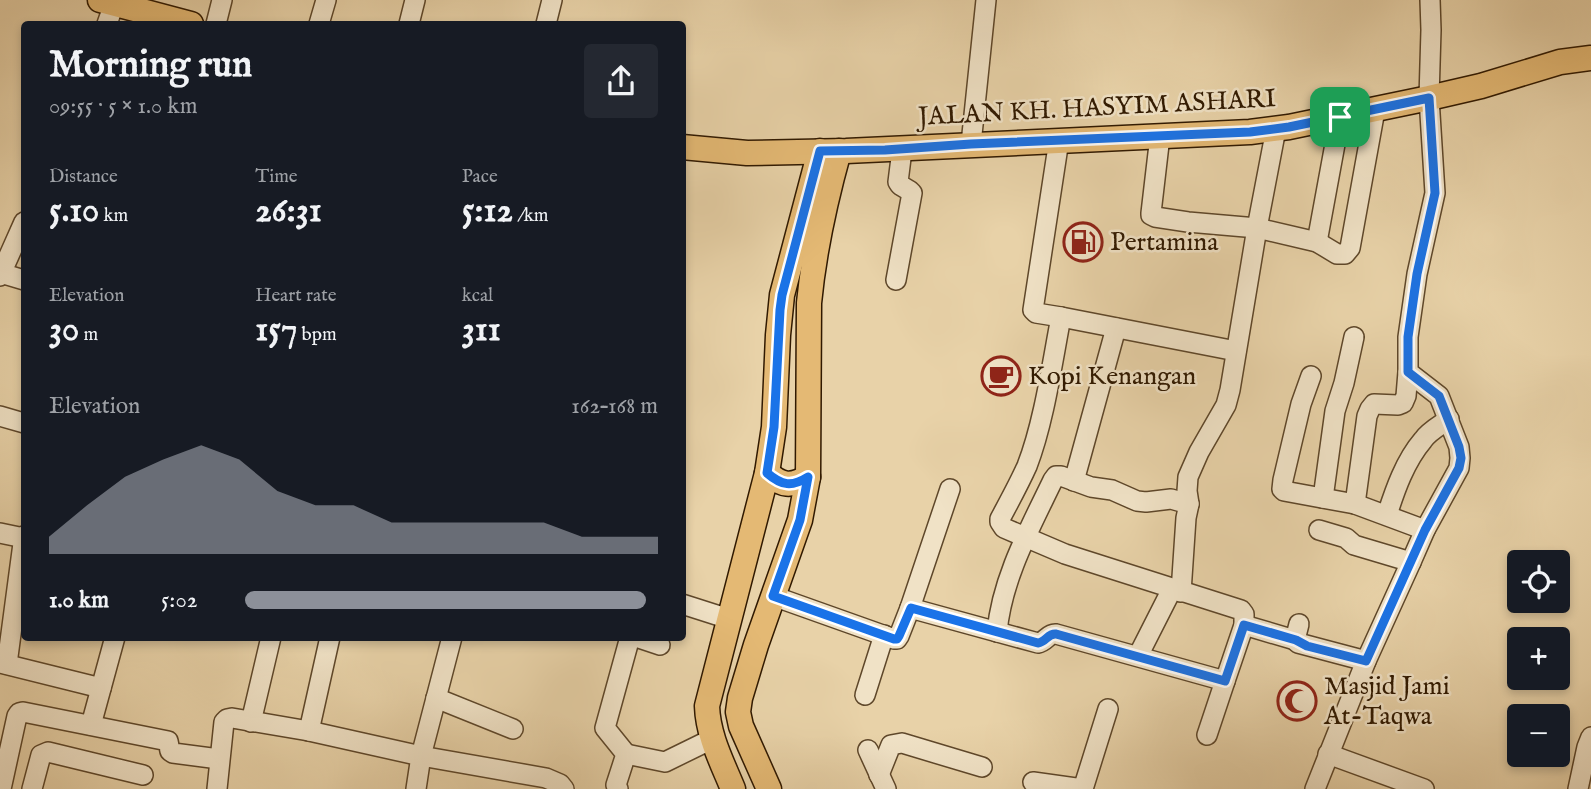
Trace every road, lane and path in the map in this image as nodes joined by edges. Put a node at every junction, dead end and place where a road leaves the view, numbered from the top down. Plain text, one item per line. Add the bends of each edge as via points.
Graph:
1 (222, 0) edge
2 (326, 0) edge
3 (415, 0) edge
4 (551, 0) edge
5 (986, 0) edge
6 (1430, 0) edge
7 (152, 7) edge
8 (107, 10) edge
9 (179, 21) edge
10 (217, 21) edge
11 (320, 21) edge
12 (410, 21) edge
13 (547, 21) edge
14 (1591, 58) edge
15 (1429, 98) junction
16 (1375, 110) junction
17 (1340, 117) junction
18 (1276, 129) junction
19 (1160, 136) junction
20 (1059, 140) junction
21 (971, 144) junction
22 (686, 147) edge
23 (893, 150) junction
24 (830, 151) junction
25 (21, 228) edge
26 (1257, 228) junction
27 (1317, 242) junction
28 (2, 268) edge
29 (21, 278) edge
30 (896, 280) dead end
31 (811, 281) junction
32 (1061, 317) junction
33 (1115, 328) junction
34 (1354, 337) dead end
35 (1236, 351) junction
36 (1408, 372) junction
37 (1311, 376) dead end
38 (0, 416) edge
39 (1449, 419) junction
40 (21, 421) edge
41 (767, 473) junction
42 (808, 477) junction
43 (1074, 481) junction
44 (950, 489) dead end
45 (1323, 498) junction
46 (1189, 504) junction
47 (1354, 504) junction
48 (758, 510) junction
49 (1387, 515) junction
50 (800, 520) junction
51 (1319, 530) dead end
52 (1425, 530) junction
53 (0, 533) edge
54 (21, 536) edge
55 (1026, 537) junction
56 (1410, 562) junction
57 (21, 586) edge
58 (1177, 590) junction
59 (773, 596) junction
60 (686, 605) edge
61 (911, 608) junction
62 (729, 620) junction
63 (1244, 625) junction
64 (997, 632) junction
65 (884, 635) junction
66 (114, 641) edge
67 (270, 641) edge
68 (329, 641) edge
69 (451, 641) edge
70 (629, 641) edge
71 (648, 641) edge
72 (660, 645) dead end
73 (1138, 656) junction
74 (1366, 661) junction
75 (4, 664) edge
76 (1225, 681) junction
77 (101, 688) junction
78 (865, 695) dead end
79 (436, 698) junction
80 (1108, 709) dead end
81 (251, 722) junction
82 (91, 725) junction
83 (513, 729) dead end
84 (309, 731) junction
85 (1207, 735) dead end
86 (1591, 737) edge
87 (712, 739) junction
88 (868, 750) dead end
89 (626, 754) junction
90 (1328, 754) junction
91 (421, 756) junction
92 (219, 759) junction
93 (982, 766) dead end
94 (143, 775) dead end
95 (883, 782) edge
96 (1033, 782) dead end
97 (1412, 787) edge
98 (1, 789) edge
99 (32, 789) edge
100 (217, 789) edge
101 (416, 789) edge
102 (564, 789) edge
103 (618, 789) edge
104 (733, 789) edge
105 (769, 789) edge
106 (1083, 789) edge
107 (1315, 789) edge
108 (1578, 789) edge

1 - 10 street
2 - 11 street
3 - 12 street
4 - 13 street
5 - 21 street
6 - 15 street
7 - 8 main road
7 - 9 main road
14 - 15 main road, JALAN KH. HASYIM ASHARI via 1560,62
15 - 16 main road, JALAN KH. HASYIM ASHARI
15 - 36 street via 1435,193 1417,274
16 - 17 main road, JALAN KH. HASYIM ASHARI
16 - 27 street via 1350,247 1345,254 1337,254
17 - 18 main road, JALAN KH. HASYIM ASHARI
17 - 27 street
18 - 19 main road, JALAN KH. HASYIM ASHARI
18 - 26 street
19 - 20 main road, JALAN KH. HASYIM ASHARI
19 - 26 street via 1151,215
20 - 21 main road, JALAN KH. HASYIM ASHARI
20 - 32 street via 1033,310
21 - 23 main road, JALAN KH. HASYIM ASHARI
22 - 24 main road, JALAN KH. HASYIM ASHARI via 747,153
23 - 24 main road, JALAN KH. HASYIM ASHARI
23 - 30 street via 898,182 912,193
23 - 31 main road via 862,157 848,167 833,226
24 - 31 main road
24 - 41 main road via 782,295
25 - 28 street
26 - 27 street
26 - 35 street
28 - 29 street
31 - 42 main road
32 - 33 street
32 - 55 street via 1039,425 1026,467 1000,519 1001,526
33 - 35 street
33 - 43 street
34 - 45 street via 1335,411
35 - 46 street via 1226,405 1188,477
36 - 39 street via 1439,396
36 - 47 street via 1403,403 1374,404 1367,416
37 - 45 street via 1282,488
38 - 40 street
39 - 49 street via 1424,437 1412,455
39 - 52 street via 1459,447 1459,468
41 - 42 main road via 786,484
41 - 48 main road
42 - 50 main road
43 - 46 street via 1146,502 1171,499
43 - 55 street via 1056,476
44 - 61 street
45 - 47 street
46 - 58 street
47 - 49 street
48 - 50 main road via 781,508
48 - 62 main road
49 - 52 street
50 - 59 main road
51 - 56 street
52 - 56 street
53 - 54 street
55 - 58 street
55 - 64 street via 1004,595
56 - 74 street
57 - 75 street
58 - 63 street via 1241,610
58 - 73 street
59 - 65 street
59 - 105 main road via 738,712
60 - 62 street
61 - 64 street
61 - 65 street via 897,639
62 - 87 main road via 707,706
63 - 74 street via 1297,632 1307,646
63 - 76 street
64 - 73 street via 1038,643 1056,634
65 - 78 street
66 - 77 street
67 - 81 street
68 - 84 street
69 - 79 street
70 - 89 street via 605,728
71 - 72 street
73 - 76 street
74 - 90 street
75 - 77 street
76 - 85 street
77 - 82 street
79 - 83 street
79 - 91 street
80 - 106 street
81 - 84 street
81 - 92 street via 227,719
82 - 92 street via 169,741 173,753
82 - 98 street via 19,713
84 - 91 street
86 - 108 street
87 - 89 street via 665,762
87 - 104 main road
88 - 95 street
89 - 103 street
90 - 97 street
90 - 107 street
91 - 101 street
91 - 102 street via 546,778
92 - 100 street
93 - 95 street via 902,743 891,745
94 - 99 street via 48,752 41,755
96 - 106 street

